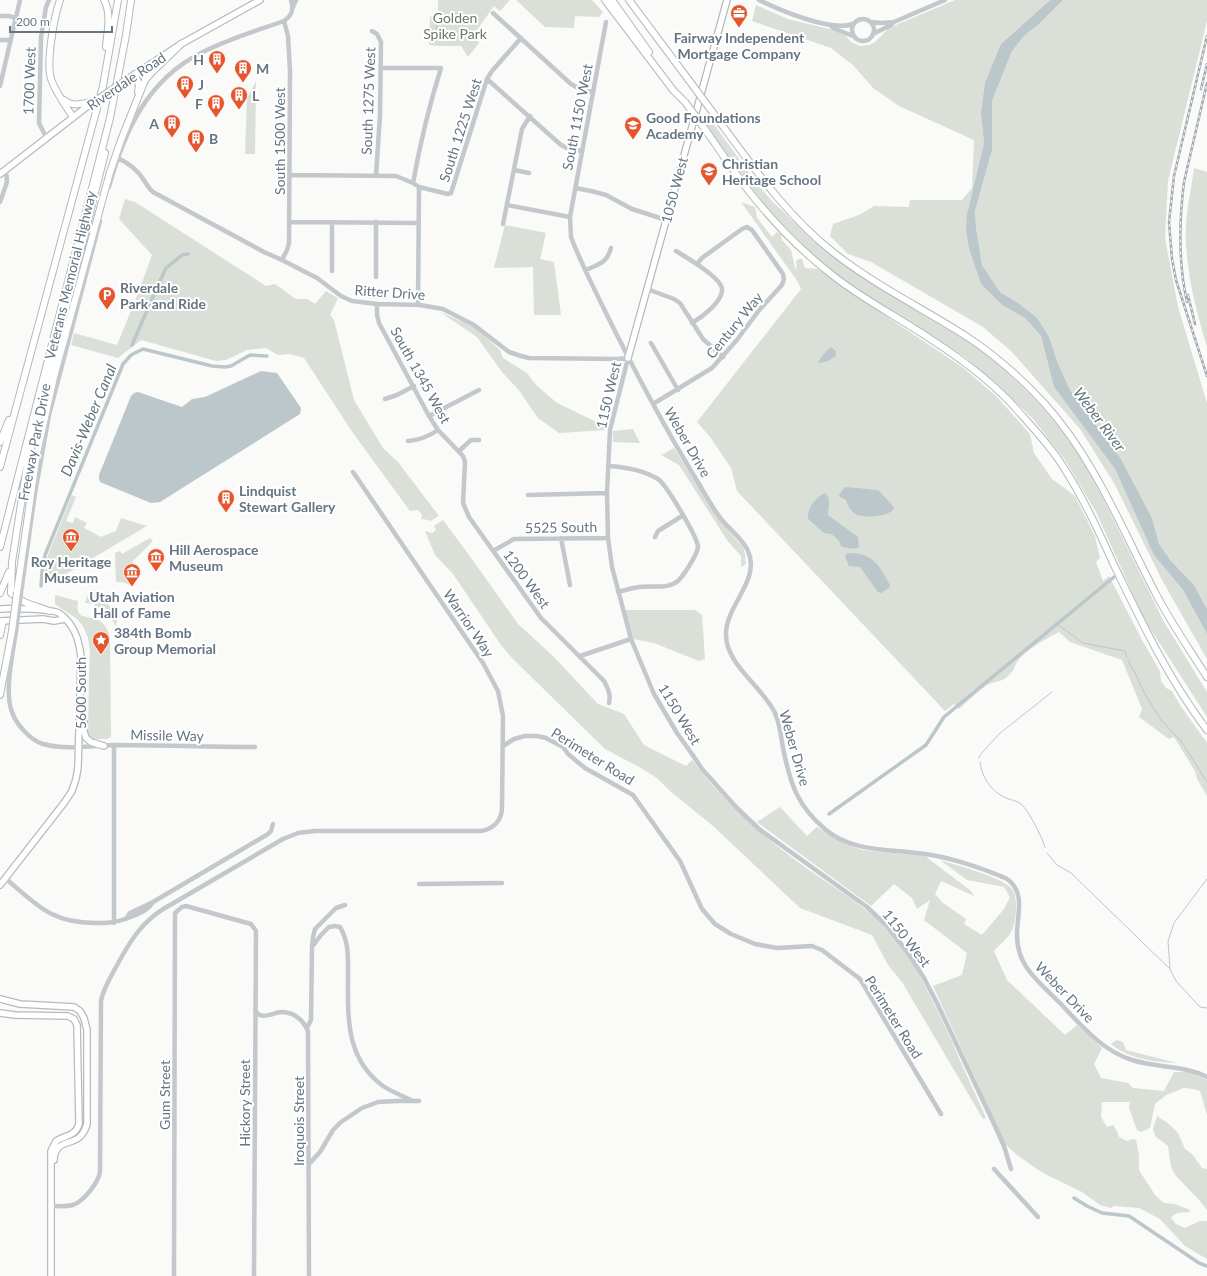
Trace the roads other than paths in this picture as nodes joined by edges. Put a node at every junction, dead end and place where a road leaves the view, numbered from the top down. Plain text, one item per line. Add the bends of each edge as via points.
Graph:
1 (20, 0) edge
2 (49, 0) edge
3 (60, 0) edge
4 (104, 0) edge
5 (118, 0) edge
6 (131, 0) edge
7 (260, 0) edge
8 (291, 0) edge
9 (296, 0) edge
10 (605, 0) edge
11 (612, 0) edge
12 (629, 0) edge
13 (633, 0) edge
14 (727, 0) edge
15 (759, 0) edge
16 (945, 0) edge
17 (293, 7) junction
18 (493, 13) dead end
19 (640, 15) junction
20 (0, 16) edge
21 (16, 18) junction
22 (284, 21) junction
23 (606, 22) dead end
24 (871, 22) junction
25 (894, 22) junction
26 (853, 24) junction
27 (830, 25) junction
28 (372, 31) dead end
29 (873, 34) junction
30 (853, 36) junction
31 (521, 38) junction
32 (0, 40) edge
33 (11, 40) junction
34 (181, 44) junction
35 (381, 68) junction
36 (135, 74) junction
37 (487, 79) junction
38 (0, 86) edge
39 (103, 86) junction
40 (593, 92) junction
41 (59, 94) junction
42 (138, 98) junction
43 (95, 101) junction
44 (685, 102) junction
45 (530, 116) junction
46 (73, 117) junction
47 (110, 118) junction
48 (46, 137) junction
49 (582, 151) junction
50 (118, 158) junction
51 (6, 170) junction
52 (514, 170) junction
53 (529, 173) dead end
54 (0, 174) edge
55 (290, 175) junction
56 (376, 176) junction
57 (413, 183) junction
58 (419, 187) junction
59 (575, 188) junction
60 (0, 202) edge
61 (507, 205) junction
62 (570, 217) junction
63 (666, 221) junction
64 (289, 222) junction
65 (332, 222) junction
66 (376, 222) junction
67 (418, 222) junction
68 (503, 224) dead end
69 (611, 248) dead end
70 (676, 251) dead end
71 (282, 260) junction
72 (697, 264) junction
73 (586, 270) junction
74 (332, 271) dead end
75 (376, 277) dead end
76 (647, 289) junction
77 (377, 304) junction
78 (418, 305) junction
79 (692, 323) junction
80 (651, 343) dead end
81 (723, 357) junction
82 (628, 358) junction
83 (414, 386) junction
84 (479, 390) dead end
85 (678, 390) junction
86 (19, 392) junction
87 (385, 399) dead end
88 (653, 404) junction
89 (430, 416) junction
90 (438, 430) junction
91 (479, 440) dead end
92 (408, 441) dead end
93 (0, 442) edge
94 (459, 451) junction
95 (608, 466) junction
96 (0, 467) edge
97 (353, 472) dead end
98 (607, 493) junction
99 (528, 495) dead end
100 (682, 516) junction
101 (654, 537) dead end
102 (561, 538) junction
103 (608, 538) junction
104 (0, 547) edge
105 (493, 551) junction
106 (12, 562) junction
107 (570, 585) dead end
108 (618, 592) junction
109 (0, 593) edge
110 (19, 593) junction
111 (3, 609) edge
112 (49, 611) junction
113 (65, 619) junction
114 (2, 621) edge
115 (14, 631) junction
116 (0, 635) edge
117 (631, 639) junction
118 (580, 656) junction
119 (1207, 677) edge
120 (81, 689) junction
121 (0, 695) edge
122 (609, 703) dead end
123 (1207, 730) edge
124 (104, 746) junction
125 (114, 746) junction
126 (503, 746) junction
127 (80, 747) junction
128 (255, 747) dead end
129 (273, 824) dead end
130 (5, 878) junction
131 (502, 883) dead end
132 (0, 884) edge
133 (419, 884) dead end
134 (345, 905) dead end
135 (175, 913) joint
136 (114, 923) junction
137 (312, 947) junction
138 (0, 999) edge
139 (255, 1010) junction
140 (0, 1013) edge
141 (307, 1028) junction
142 (1207, 1077) edge
143 (413, 1101) junction
144 (419, 1101) dead end
145 (941, 1114) dead end
146 (309, 1164) junction
147 (1011, 1168) dead end
148 (994, 1170) dead end
149 (51, 1206) junction
150 (1038, 1217) dead end
151 (51, 1276) edge
152 (174, 1276) edge
153 (254, 1276) edge
154 (309, 1276) edge

1 - 21 street
2 - 48 street, 1700 West via 41,37 39,123
3 - 41 highway via 54,23 49,65 51,78
4 - 39 highway via 108,18
5 - 39 highway, Veterans Memorial Highway
6 - 47 highway, Veterans Memorial Highway
7 - 34 main road, Riverdale Road
8 - 17 street
9 - 17 street
10 - 44 highway via 673,90
11 - 44 highway
12 - 19 highway
13 - 19 highway
14 - 63 main road, 1050 West
15 - 27 street via 786,13
16 - 25 street
17 - 22 street via 289,17
18 - 31 street
19 - 119 highway, bridge via 777,198 828,248 860,271 967,337 1004,364 1045,404 1079,447 1108,497 1157,596
20 - 21 street
21 - 33 street
22 - 50 street, Freeway Park Drive via 218,45 199,54 170,74 156,86 142,105 129,128
22 - 55 street, South 1500 West via 290,71
23 - 40 street, South 1150 West
24 - 25 street
24 - 26 street via 862,18
24 - 29 street
25 - 29 street
26 - 27 street
26 - 30 street
27 - 30 street
28 - 35 street, South 1275 West via 378,34 381,42
29 - 30 street via 866,40 859,40
31 - 37 street, South 1225 West
31 - 40 street via 571,84
32 - 33 street
33 - 38 street
34 - 36 main road, Riverdale Road
34 - 42 highway via 148,76
35 - 56 street, South 1275 West
35 - 57 street via 441,68 430,104
36 - 42 highway via 139,85
36 - 43 main road, Riverdale Road, bridge
37 - 45 street
37 - 58 street, South 1225 West via 451,193
39 - 86 highway, Veterans Memorial Highway
40 - 49 street, South 1150 West
41 - 43 highway via 71,104
41 - 46 highway
42 - 110 highway via 110,172 54,377 37,453
43 - 46 main road, Riverdale Road
44 - 123 highway, bridge via 755,199 808,254 856,292 964,362 998,391 1033,428 1063,466 1084,500 1161,658
45 - 49 street via 561,144 569,149
45 - 52 street via 522,129
46 - 48 main road, Riverdale Road
47 - 104 highway, Veterans Memorial Highway
47 - 106 highway via 108,140 96,192 28,459
48 - 51 main road, Riverdale Road
49 - 59 street, South 1150 West
50 - 71 street, Ritter Drive via 137,170 153,192
50 - 110 street, Freeway Park Drive via 49,415
51 - 54 main road, Riverdale Road
51 - 60 street via 7,182
52 - 53 street
52 - 61 street
55 - 56 street
55 - 64 street, South 1500 West
56 - 57 street via 396,176
57 - 58 street
58 - 67 street
59 - 62 street, South 1150 West
59 - 63 street via 606,195 632,209
61 - 62 street
61 - 68 street
62 - 73 street, 1150 West via 571,237
63 - 76 main road, 1050 West
64 - 65 street
64 - 71 street, South 1500 West via 288,250
65 - 66 street
65 - 74 street
66 - 67 street
66 - 75 street
67 - 78 street
69 - 73 street via 605,261
70 - 72 street
71 - 77 street, Ritter Drive via 318,278 344,298 360,303
72 - 79 street via 720,284 722,289 721,296 707,312
72 - 81 street, Century Way via 747,227 752,230 783,274 782,284
73 - 82 street, 1150 West
76 - 79 street via 680,303
76 - 82 main road, 1050 West
77 - 78 street, Ritter Drive
77 - 83 street, South 1345 West via 379,323
78 - 82 street, Ritter Drive via 443,309 474,325 509,352 529,358
79 - 81 street via 703,339
80 - 85 street
81 - 85 street, Century Way via 709,371
82 - 88 street, Weber Drive
82 - 95 street, 1150 West via 610,430
83 - 87 street
83 - 89 street, South 1345 West
84 - 89 street
85 - 88 street, Century Way
86 - 93 highway
86 - 96 highway, Veterans Memorial Highway
88 - 142 street, Weber Drive via 721,519 747,547 751,570 728,620 725,635 736,662 775,712 791,780 806,811 829,833 847,842 875,849 940,857 974,866 1007,879 1018,896 1017,943 1023,961 1042,985 1082,1026 1107,1048 1129,1060 1179,1068
89 - 90 street, South 1345 West
90 - 92 street via 430,436
90 - 94 street, South 1345 West
91 - 94 street via 472,440
94 - 105 street, 1200 West via 465,462 466,511
95 - 98 street, 1150 West
95 - 100 street via 623,467 659,480
97 - 126 street, Warrior Way via 492,679 498,691 503,716
98 - 99 street
98 - 103 street, 1150 West
100 - 101 street via 658,531
100 - 108 street via 695,536 698,546 696,556 678,581 666,586 640,587
102 - 103 street, 5525 South
102 - 105 street, 5525 South via 514,539
102 - 107 street
103 - 108 street, 1150 West
105 - 118 street, 1200 West via 541,618
106 - 109 highway
106 - 112 highway via 11,593 22,602
108 - 117 street, 1150 West
110 - 115 highway, bridge
111 - 112 main road
112 - 113 main road via 58,612
113 - 114 main road via 54,622 43,619
113 - 120 main road, 5600 South via 71,625 79,643
114 - 116 highway
115 - 121 highway
115 - 127 street via 9,699 14,717 29,736 41,743
117 - 118 street
117 - 147 street, 1150 West via 654,694 702,769 759,829 867,907 887,926 908,953 938,1003 1004,1146
118 - 122 street, 1200 West via 604,681 609,690
120 - 124 main road via 86,738
120 - 127 main road, 5600 South
124 - 125 street, Missile Way
124 - 127 street, Missile Way
125 - 128 street, Missile Way
125 - 136 street
126 - 145 street, Perimeter Road via 525,736 546,738 563,747 585,768 633,795 680,861 702,909 715,924 755,944 777,948 812,946 822,950 860,979
126 - 149 street, Warrior Way via 501,817 490,829 315,831 294,834 150,918 130,942 106,984 101,1001 99,1176 94,1186 77,1203
127 - 130 main road, 5600 South via 72,791
129 - 136 street via 268,834 153,902 146,910
130 - 132 main road, 5600 South
130 - 136 street via 41,908 60,918 76,922
131 - 133 street
134 - 137 street, Iroquois Street via 336,908 315,929
135 - 139 street, Hickory Street via 186,906 251,924 256,931
135 - 152 street, Gum Street
137 - 141 street, Iroquois Street via 311,1020
137 - 143 street via 329,927 340,927 348,948 348,1017 357,1056 374,1078
138 - 149 main road via 20,1004 72,1006 80,1011 86,1023 87,1124 78,1139 61,1144 55,1152
139 - 141 street via 261,1016 282,1012 292,1014
139 - 153 street, Hickory Street
140 - 149 main road via 68,1016 77,1024 80,1122 74,1133 58,1140 51,1149
141 - 146 street, Iroquois Street
143 - 144 street
143 - 146 street via 378,1102 352,1114 333,1130 320,1152
146 - 154 street, Iroquois Street
148 - 150 street
149 - 151 main road

